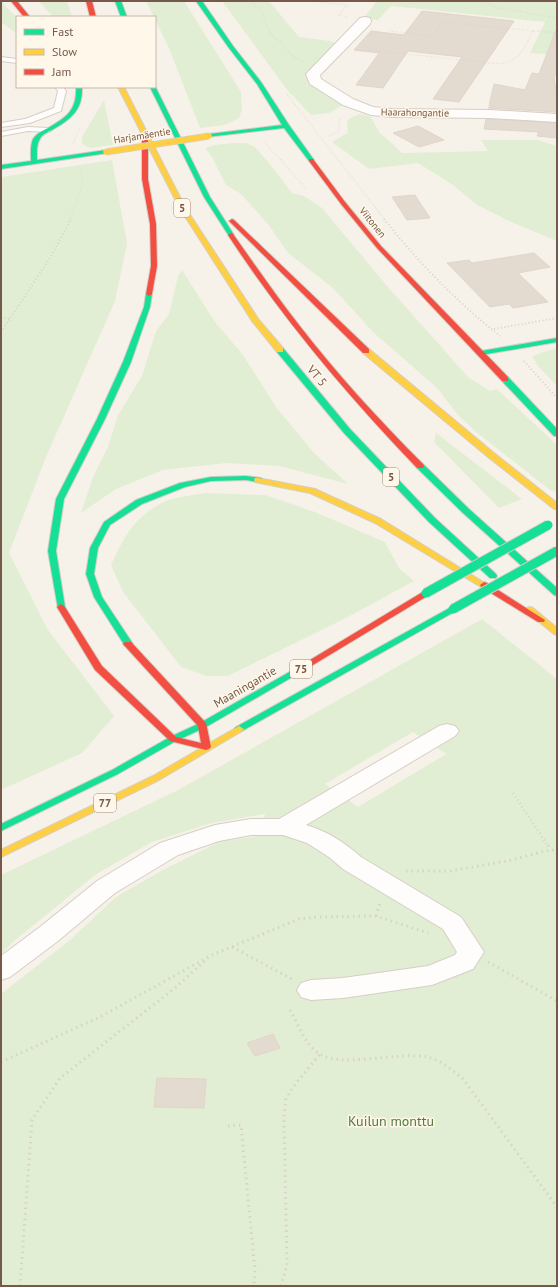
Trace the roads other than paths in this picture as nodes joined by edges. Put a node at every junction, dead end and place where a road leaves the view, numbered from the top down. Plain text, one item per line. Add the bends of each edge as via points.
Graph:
1 (14, 1) edge
2 (89, 1) edge
3 (118, 1) edge
4 (199, 1) edge
5 (26, 16) edge
6 (93, 16) edge
7 (124, 16) edge
8 (365, 21) road end
9 (1, 59) edge
10 (16, 60) edge
11 (59, 88) edge
12 (79, 88) edge
13 (122, 88) edge
14 (153, 88) edge
15 (557, 118) edge
16 (1, 125) edge
17 (286, 126) junction
18 (48, 130) junction
19 (1, 134) edge
20 (145, 134) junction
21 (48, 142) dead end
22 (56, 149) dead end
23 (67, 157) junction
24 (34, 162) junction
25 (1, 167) edge
26 (207, 197) junction
27 (557, 340) edge
28 (481, 353) junction
29 (557, 434) edge
30 (557, 507) edge
31 (557, 520) edge
32 (557, 551) edge
33 (557, 593) edge
34 (541, 620) junction
35 (557, 632) edge
36 (203, 725) junction
37 (448, 731) dead end
38 (173, 739) junction
39 (206, 747) junction
40 (284, 827) junction
41 (1, 828) edge
42 (1, 854) edge
43 (1, 970) edge
44 (304, 985) road end

1 - 5 main road
2 - 6 main road
3 - 7 main road
4 - 17 main road, Viitonen via 259,83
8 - 15 street, Haarahongantie via 313,74 315,81 359,107 392,113
9 - 10 lane
11 - 16 lane via 62,91 58,109 27,121
12 - 18 main road via 81,98 78,108
13 - 20 main road, VT 5 / 5
14 - 26 main road, VT 5 / 5
17 - 23 main road, Harjamäentie, bridge
17 - 28 main road, Viitonen via 379,247
18 - 19 lane via 28,129
18 - 21 main road
18 - 24 main road via 36,139
20 - 34 main road, VT 5 / 5 via 182,207 256,321 347,432 432,520
20 - 38 main road via 145,179 153,224 154,266 146,307 127,362 111,398 60,499 52,551 61,606 98,668
22 - 23 main road
23 - 24 main road, Harjamäentie
24 - 25 main road, Harjamäentie
26 - 30 main road via 359,345
26 - 33 main road, VT 5 / 5 via 288,317 381,427 466,512
27 - 28 main road
28 - 29 main road, Viitonen
31 - 36 main road, Maaningantie / 75, bridge via 426,593
32 - 39 main road, 75, bridge
34 - 35 main road, VT 5 / 5
34 - 36 main road via 378,521 312,491 246,478 211,479 183,485 139,502 107,524 94,548 90,574 98,597 129,646
36 - 38 main road, Maaningantie / 75
36 - 39 main road
37 - 40 street
38 - 39 main road
38 - 41 main road, Maaningantie / 77 via 115,772
39 - 42 main road, 77 via 156,778
40 - 43 street via 215,833 169,850 106,887
40 - 44 street via 316,837 352,863 452,923 471,952 464,962 432,975 344,988

